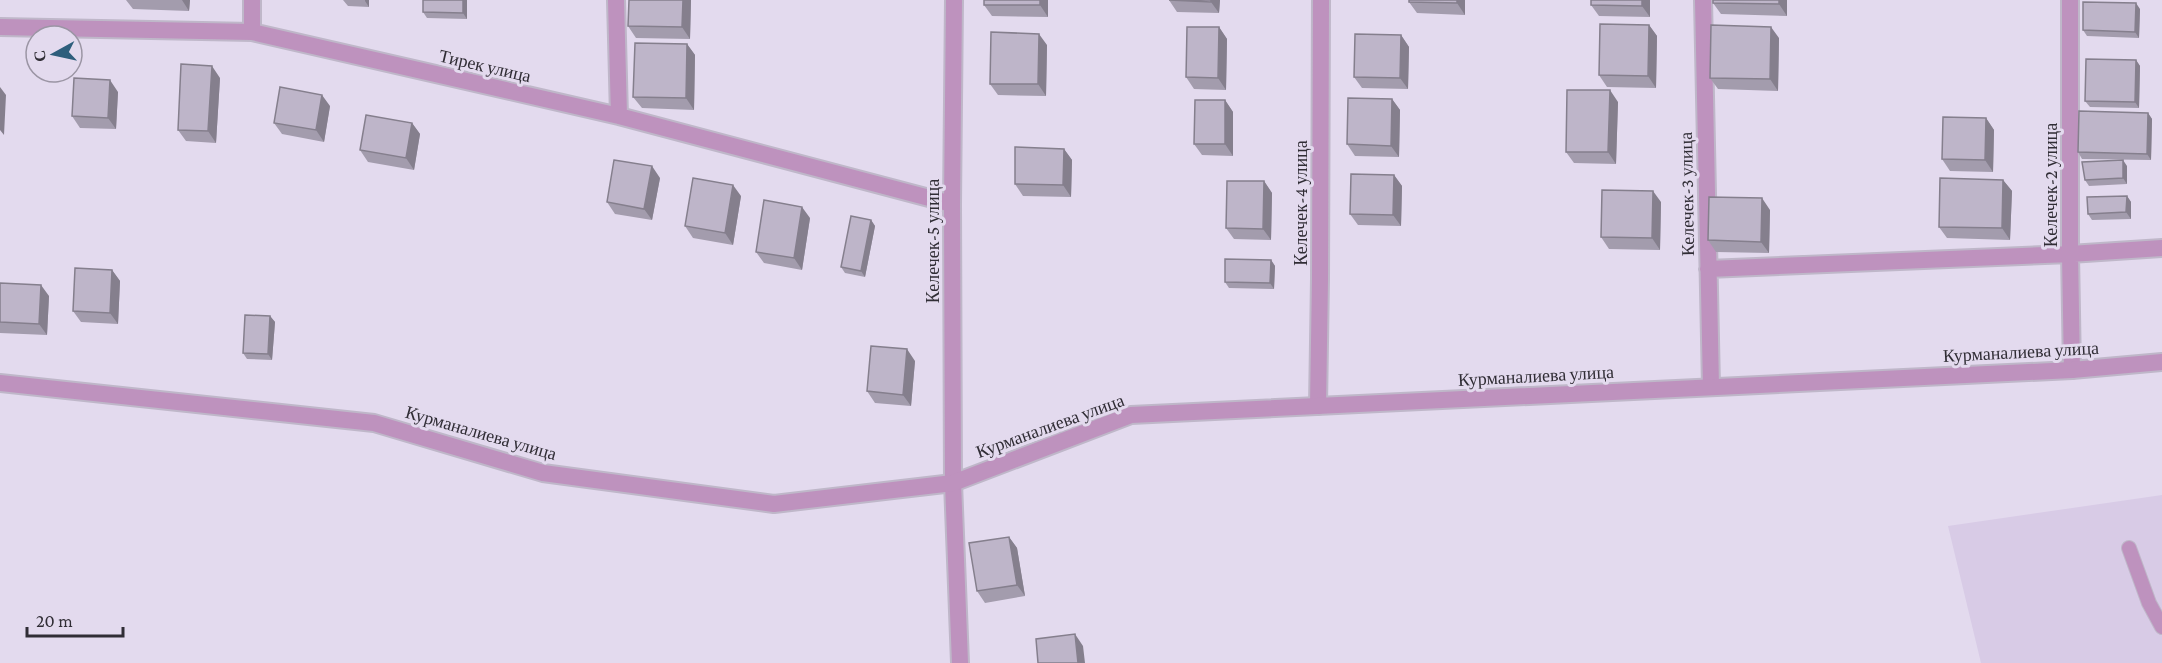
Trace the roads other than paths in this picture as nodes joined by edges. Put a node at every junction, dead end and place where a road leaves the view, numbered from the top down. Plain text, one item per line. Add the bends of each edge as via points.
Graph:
1 (252, 0) edge
2 (616, 0) edge
3 (954, 0) edge
4 (1321, 0) edge
5 (1703, 0) edge
6 (2070, 0) edge
7 (0, 27) edge
8 (252, 32) junction
9 (619, 116) junction
10 (952, 204) junction
11 (2162, 248) edge
12 (2070, 254) junction
13 (1708, 269) junction
14 (2162, 362) edge
15 (2072, 370) junction
16 (0, 383) edge
17 (1711, 387) junction
18 (1318, 406) junction
19 (953, 483) junction
20 (2129, 548) dead end
21 (2162, 627) edge
22 (960, 663) edge

1 - 8 street
2 - 9 street
3 - 10 street, Келечек-5 улица
4 - 18 street, Келечек-4 улица
5 - 13 street, Келечек-3 улица
6 - 12 street, Келечек-2 улица
7 - 8 street, Тирек улица
8 - 9 street, Тирек улица
9 - 10 street, Тирек улица
10 - 19 street, Келечек-5 улица
11 - 12 street
12 - 13 street
12 - 15 street, Келечек-2 улица
13 - 17 street, Келечек-3 улица
14 - 15 street, Курманалиева улица
15 - 17 street, Курманалиева улица
16 - 19 street, Курманалиева улица via 374,423 543,473 774,504
17 - 18 street, Курманалиева улица
18 - 19 street, Курманалиева улица via 1131,415
19 - 22 street, Келечек-5 улица
20 - 21 lane

